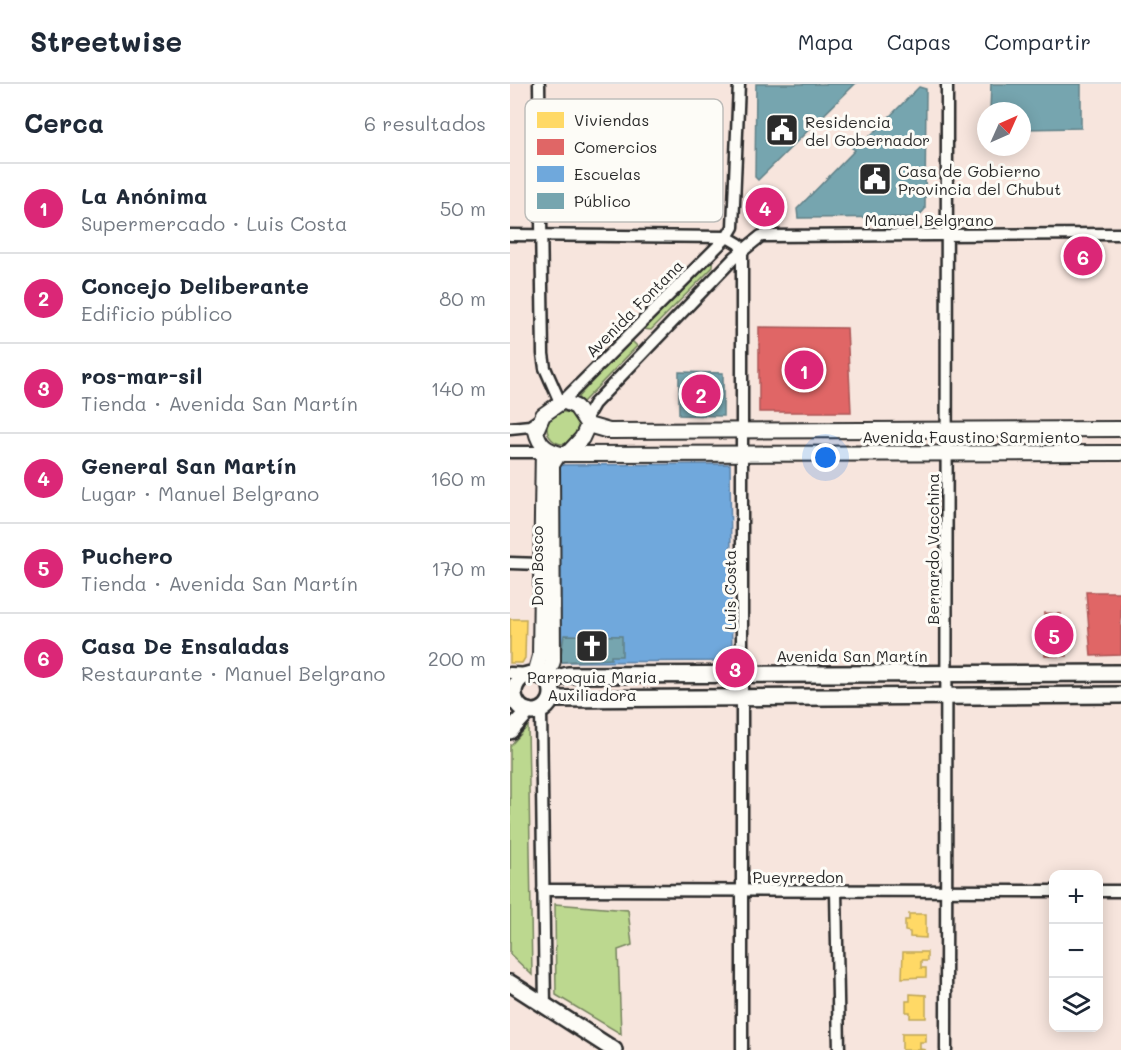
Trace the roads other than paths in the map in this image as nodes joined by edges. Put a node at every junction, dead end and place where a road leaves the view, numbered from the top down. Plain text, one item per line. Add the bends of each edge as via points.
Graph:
1 (539, 84) edge
2 (739, 84) edge
3 (947, 84) edge
4 (539, 99) edge
5 (541, 222) edge
6 (947, 234) junction
7 (1121, 234) edge
8 (510, 235) edge
9 (541, 235) junction
10 (731, 238) junction
11 (742, 250) junction
12 (561, 402) junction
13 (539, 420) junction
14 (587, 421) junction
15 (510, 428) edge
16 (1121, 429) edge
17 (947, 430) junction
18 (744, 431) junction
19 (510, 452) edge
20 (552, 452) junction
21 (744, 452) junction
22 (947, 453) junction
23 (1121, 453) edge
24 (510, 563) edge
25 (541, 564) junction
26 (510, 673) edge
27 (947, 673) junction
28 (1121, 673) edge
29 (744, 674) junction
30 (540, 677) junction
31 (947, 695) junction
32 (1121, 695) edge
33 (744, 696) junction
34 (552, 699) junction
35 (513, 700) edge
36 (534, 711) junction
37 (510, 731) edge
38 (543, 891) junction
39 (743, 891) junction
40 (836, 891) junction
41 (946, 891) junction
42 (1049, 891) edge
43 (1103, 891) edge
44 (1121, 891) edge
45 (510, 983) edge
46 (544, 1008) junction
47 (614, 1050) edge
48 (742, 1050) edge
49 (839, 1050) edge
50 (946, 1050) edge

1 - 4 street
2 - 10 street, Avenida Fontana via 735,220
3 - 6 street, Bernardo Vacchina
5 - 9 street
6 - 7 street, Manuel Belgrano
6 - 11 street, Manuel Belgrano via 776,234 761,236
6 - 17 street, Bernardo Vacchina
8 - 9 street
9 - 10 street
9 - 12 street via 543,354 545,368
10 - 11 street
10 - 12 street, Avenida Fontana
11 - 14 street via 594,404
11 - 18 street, Luis Costa
12 - 13 street
12 - 14 street, Avenida Faustino Sarmiento via 576,407
13 - 15 street via 530,426
13 - 20 street via 536,431
14 - 18 street, Avenida Faustino Sarmiento via 609,431
14 - 20 street via 582,438
16 - 17 street, Avenida Faustino Sarmiento
17 - 18 street, Avenida Faustino Sarmiento
17 - 22 street, Bernardo Vacchina
18 - 21 street, Luis Costa
19 - 20 street, Avenida Faustino Sarmiento
20 - 21 street, Avenida Faustino Sarmiento
20 - 25 street, Don Bosco
20 - 30 street, Don Bosco via 553,661
21 - 22 street, Avenida Faustino Sarmiento
21 - 29 street, Luis Costa
22 - 23 street, Avenida Faustino Sarmiento
22 - 27 street, Bernardo Vacchina
24 - 25 street
25 - 30 street, Don Bosco
26 - 30 street, Avenida San Martín
27 - 28 main road, Avenida San Martín
27 - 29 main road, Avenida San Martín
27 - 31 street, Bernardo Vacchina
29 - 30 main road, Avenida San Martín
29 - 33 street, Luis Costa
30 - 34 main road
30 - 35 main road via 519,681
31 - 32 main road
31 - 33 main road
31 - 41 street, Bernardo Vacchina
33 - 34 main road
33 - 39 street, Luis Costa
34 - 36 main road
35 - 36 main road
36 - 37 main road
36 - 38 street
38 - 39 street, Pueyrredon
38 - 46 street
39 - 40 street, Pueyrredon
39 - 48 street, Luis Costa
40 - 41 street, Pueyrredon
40 - 49 street
41 - 42 street, Pueyrredon
41 - 50 street, Bernardo Vacchina
43 - 44 street
45 - 46 main road
46 - 47 main road

